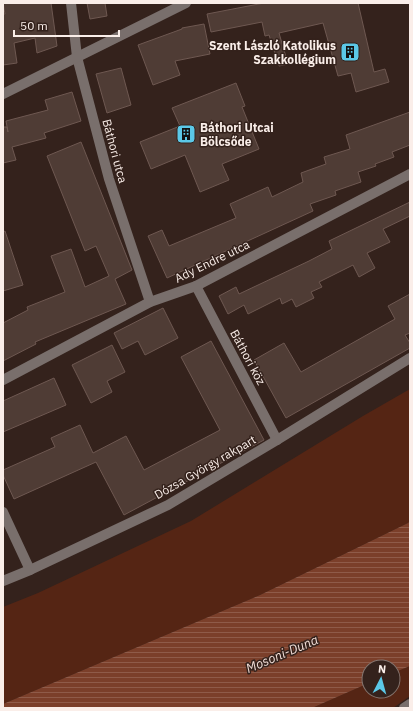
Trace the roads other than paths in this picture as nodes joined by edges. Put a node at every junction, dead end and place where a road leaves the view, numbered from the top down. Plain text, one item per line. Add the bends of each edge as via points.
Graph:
1 (71, 3) edge
2 (186, 3) edge
3 (77, 57) junction
4 (3, 94) edge
5 (410, 174) edge
6 (196, 286) junction
7 (150, 302) junction
8 (410, 358) edge
9 (3, 380) edge
10 (277, 440) junction
11 (3, 512) edge
12 (30, 570) junction
13 (3, 580) edge
14 (410, 704) edge
15 (404, 708) edge

1 - 3 street, Báthori utca
2 - 3 street
3 - 4 street
3 - 7 street, Báthori utca via 109,179
5 - 6 street, Ady Endre utca
6 - 7 street, Ady Endre utca
6 - 10 street, Báthori köz
7 - 9 street, Ady Endre utca
8 - 10 street, Dózsa György rakpart
10 - 12 street, Dózsa György rakpart via 168,505
11 - 12 street
12 - 13 street, Dózsa György rakpart
14 - 15 street

